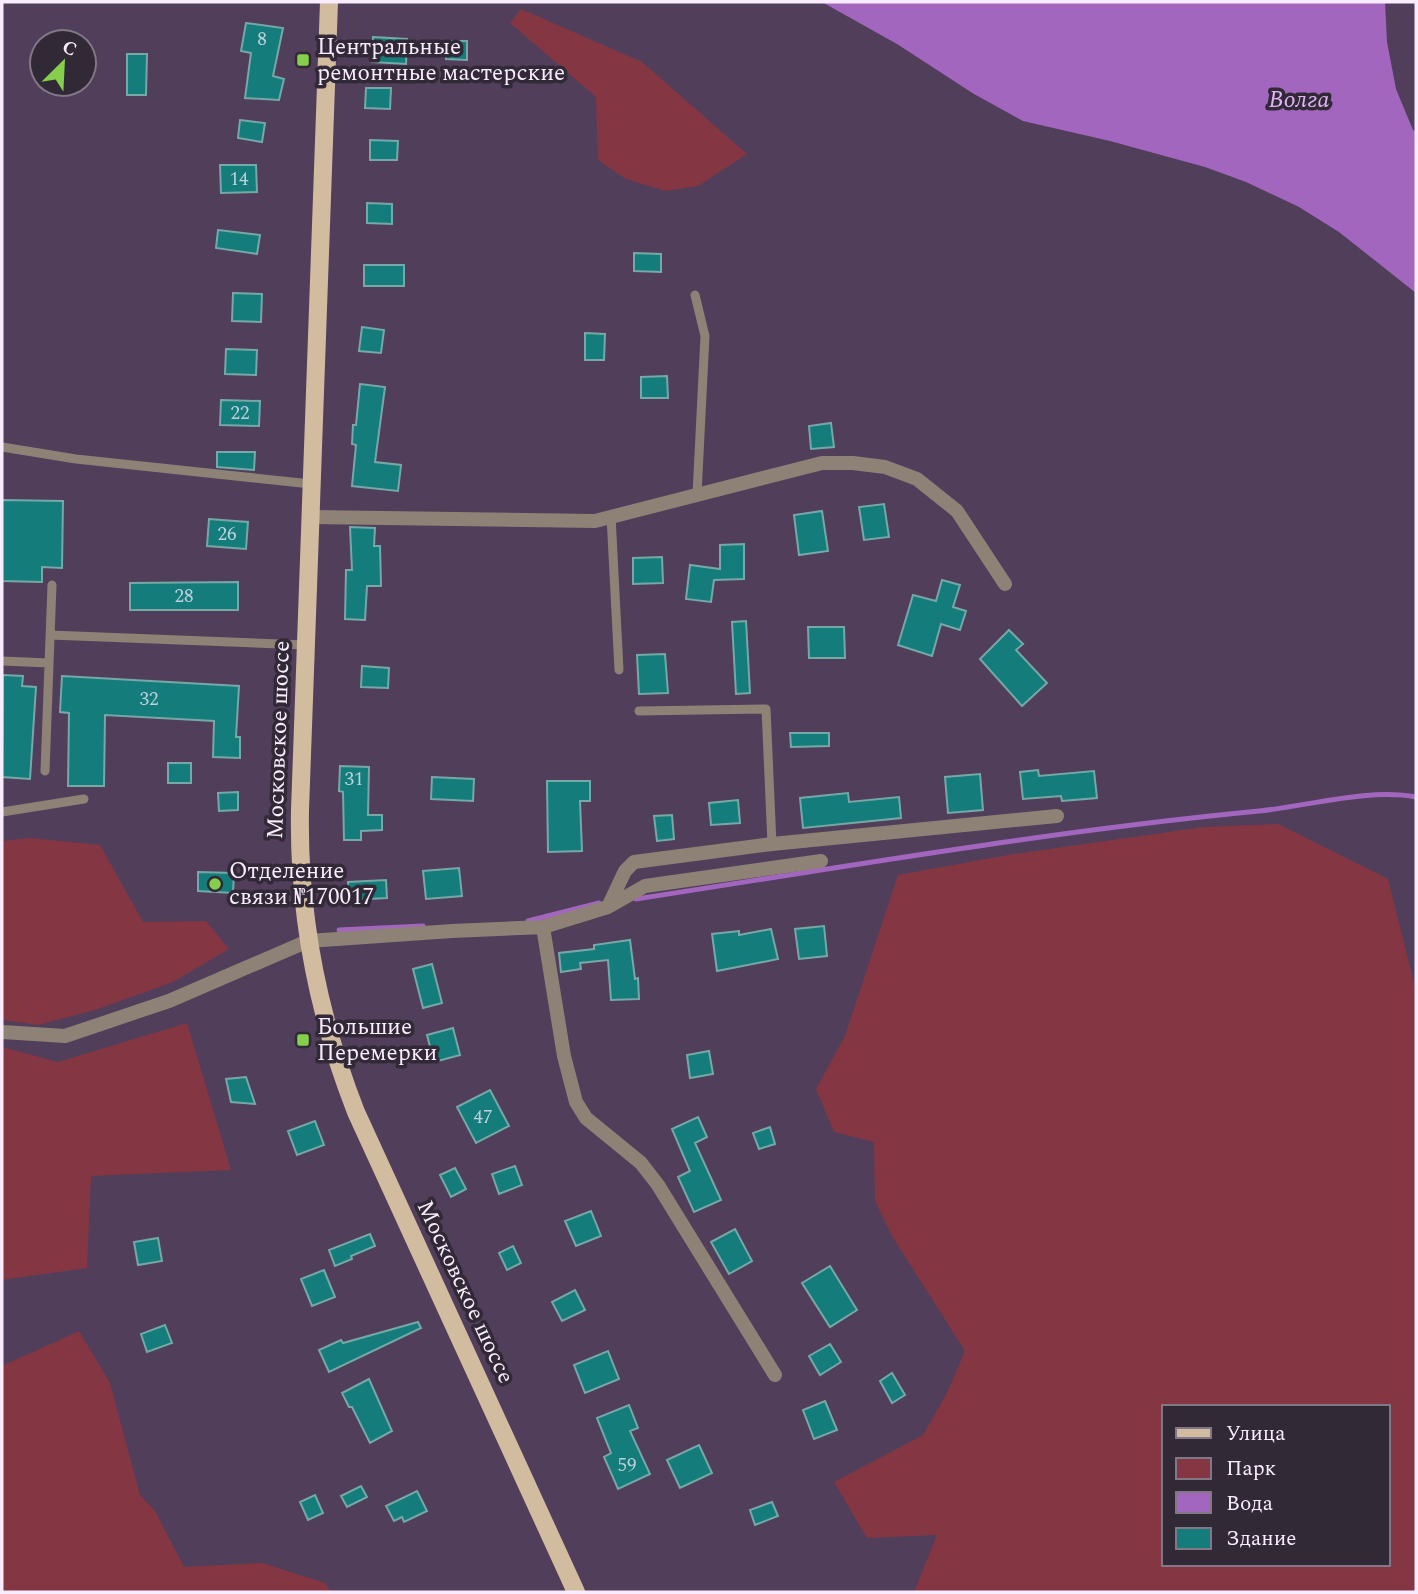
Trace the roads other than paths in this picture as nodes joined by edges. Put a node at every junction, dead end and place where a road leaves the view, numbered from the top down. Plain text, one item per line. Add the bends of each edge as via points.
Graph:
1 (329, 2) edge
2 (695, 295) dead end
3 (2, 447) edge
4 (312, 484) junction
5 (697, 495) junction
6 (611, 516) junction
7 (311, 517) junction
8 (52, 584) dead end
9 (1005, 584) dead end
10 (50, 635) junction
11 (306, 645) junction
12 (2, 661) edge
13 (49, 663) junction
14 (619, 670) dead end
15 (639, 711) dead end
16 (45, 771) dead end
17 (84, 799) dead end
18 (2, 812) edge
19 (1058, 816) dead end
20 (772, 844) junction
21 (821, 861) dead end
22 (608, 907) junction
23 (543, 927) junction
24 (308, 941) junction
25 (2, 1032) edge
26 (775, 1375) dead end
27 (576, 1592) edge

1 - 4 main road, Московское шоссе
2 - 5 lane via 705,337
3 - 4 lane
4 - 7 main road, Московское шоссе
5 - 6 street
5 - 9 street via 822,463 885,467 917,479 957,511
6 - 7 street via 595,521
6 - 14 lane
7 - 11 main road, Московское шоссе
8 - 10 lane
10 - 11 lane
10 - 13 lane
11 - 24 main road, Московское шоссе via 300,834
12 - 13 lane
13 - 16 lane
15 - 20 lane via 766,709
17 - 18 lane
19 - 20 street
20 - 22 street via 634,862
21 - 22 street via 645,886
22 - 23 street
23 - 24 street
23 - 26 street via 576,1102 586,1118 641,1163 658,1185
24 - 25 street via 169,1001 65,1036
24 - 27 main road, Московское шоссе via 329,1037 356,1112

